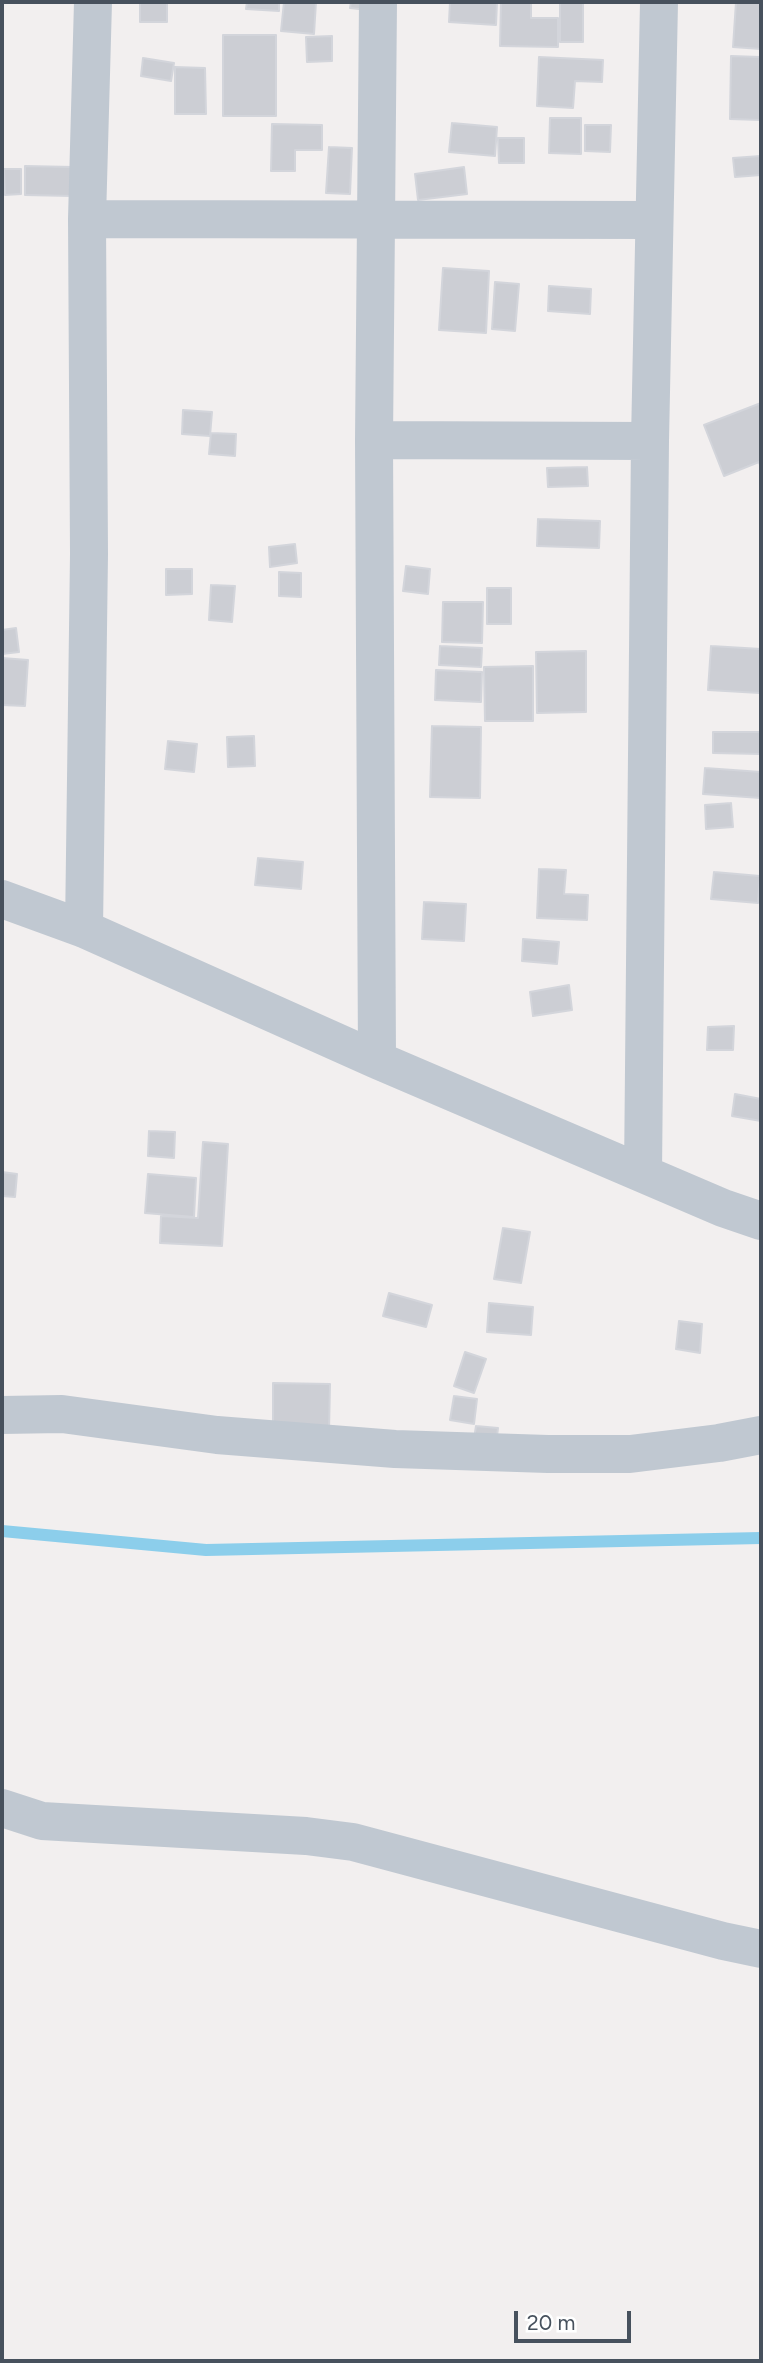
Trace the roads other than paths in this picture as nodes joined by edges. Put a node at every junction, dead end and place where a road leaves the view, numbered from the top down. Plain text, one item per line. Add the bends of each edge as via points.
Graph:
1 (93, 2) edge
2 (378, 2) edge
3 (659, 2) edge
4 (87, 219) junction
5 (654, 220) junction
6 (375, 221) junction
7 (374, 440) junction
8 (650, 441) junction
9 (2, 899) edge
10 (84, 929) junction
11 (377, 1060) junction
12 (643, 1174) junction
13 (761, 1221) edge
14 (2, 1415) edge
15 (761, 1435) edge
16 (2, 1808) edge
17 (761, 1949) edge

1 - 4 street
2 - 6 street
3 - 5 street
4 - 6 street
4 - 10 street
5 - 6 street
5 - 8 street
6 - 7 street
7 - 8 street
7 - 11 street
8 - 12 street
9 - 10 street
10 - 11 street
11 - 12 street
12 - 13 street
14 - 15 street via 62,1414 217,1435 534,1454 630,1454
16 - 17 street via 42,1821 353,1842

